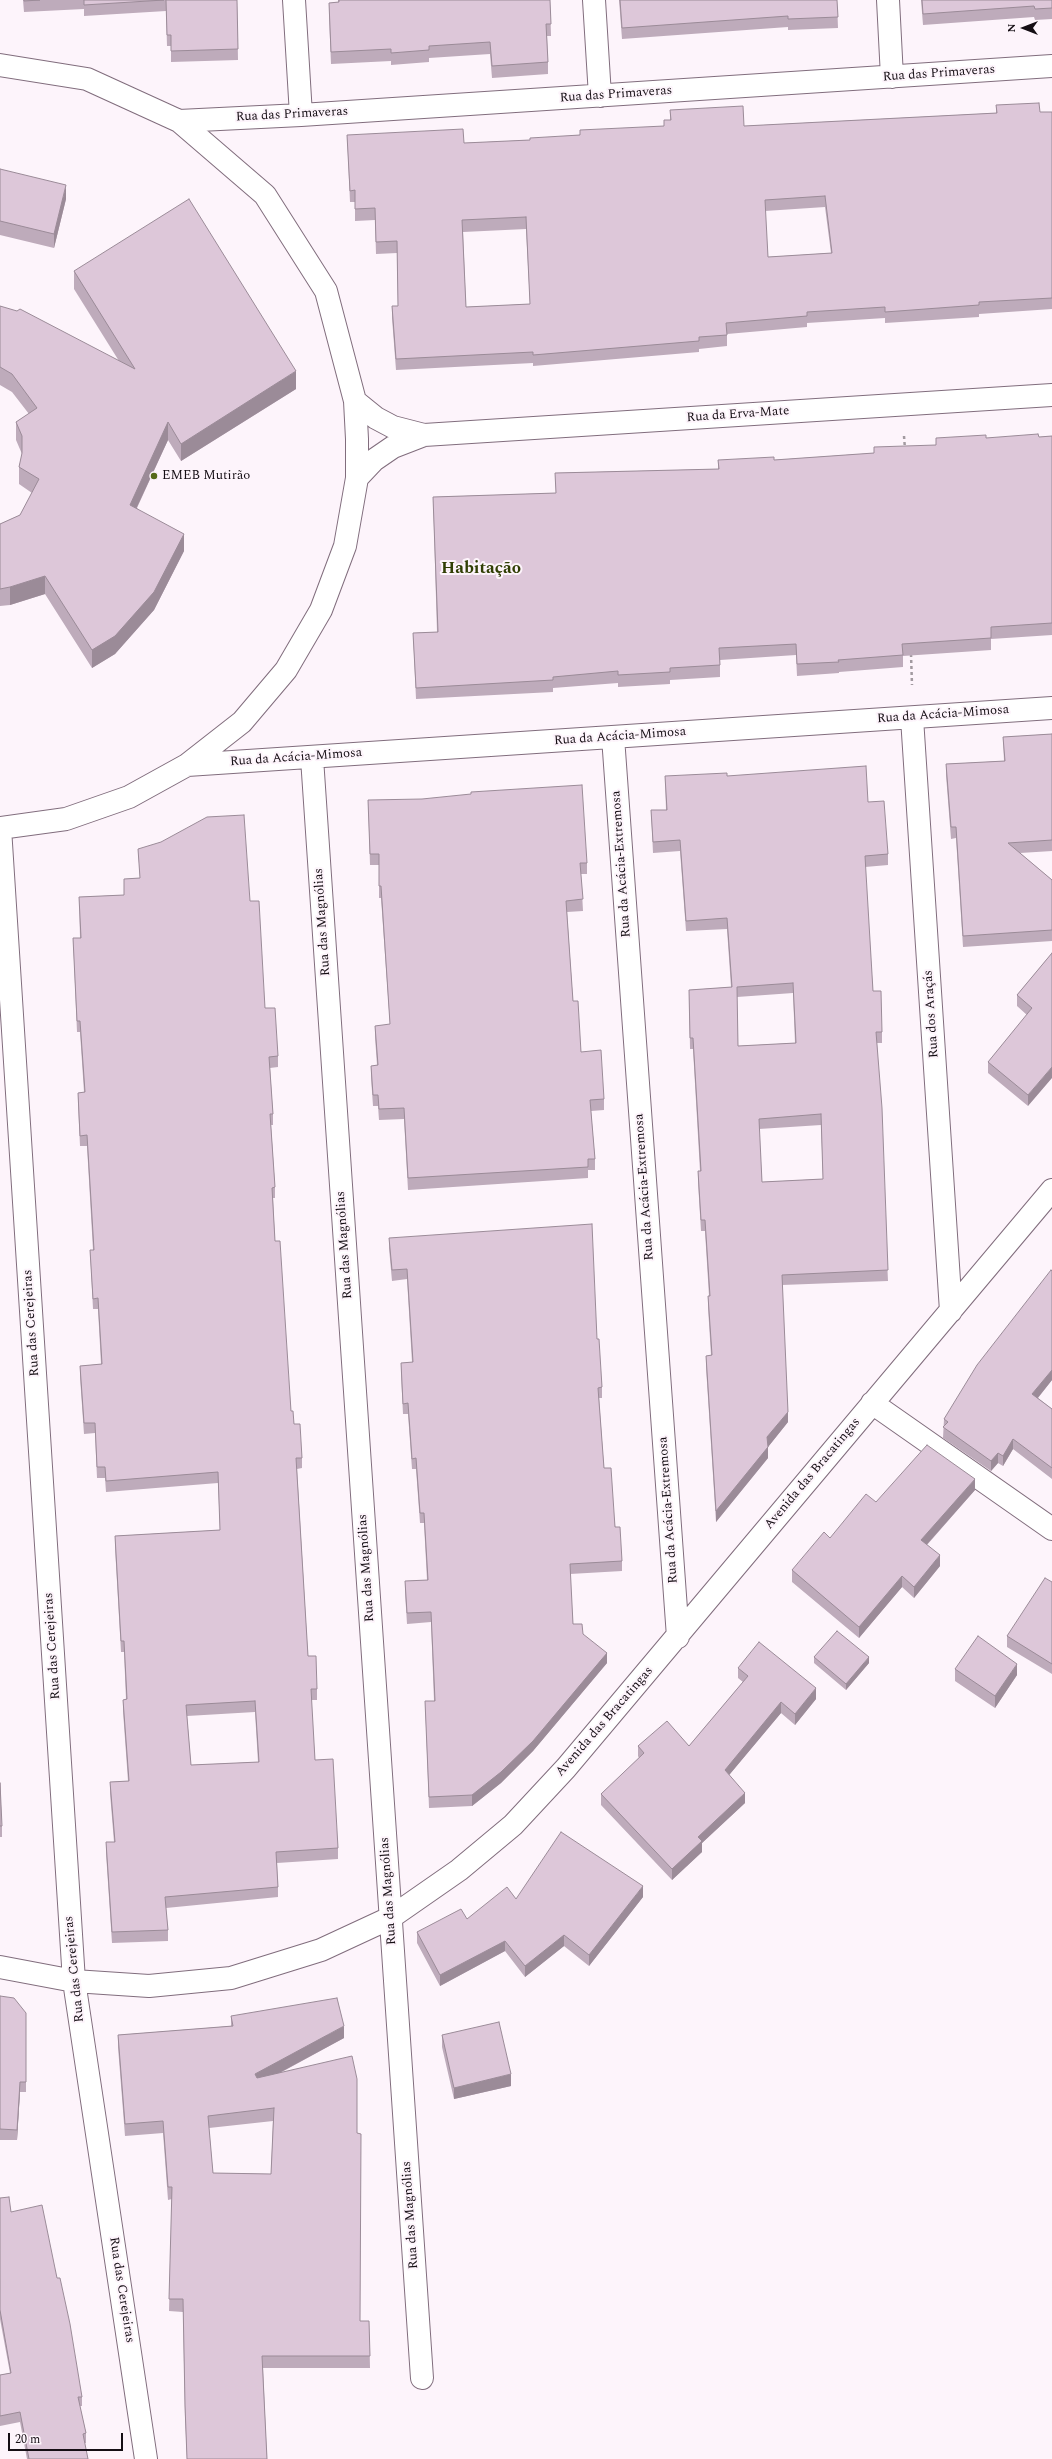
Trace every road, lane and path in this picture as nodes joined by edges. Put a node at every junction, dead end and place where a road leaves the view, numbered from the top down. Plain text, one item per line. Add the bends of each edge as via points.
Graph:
1 (294, 0) edge
2 (594, 0) edge
3 (888, 0) edge
4 (0, 65) edge
5 (1052, 66) edge
6 (892, 77) junction
7 (600, 96) junction
8 (301, 116) junction
9 (179, 121) junction
10 (1052, 395) edge
11 (355, 401) junction
12 (904, 405) junction
13 (424, 435) junction
14 (905, 452) edge
15 (357, 478) junction
16 (910, 647) edge
17 (1052, 708) edge
18 (912, 718) junction
19 (613, 737) junction
20 (312, 758) junction
21 (187, 765) junction
22 (0, 828) edge
23 (1052, 1190) edge
24 (951, 1311) junction
25 (872, 1403) junction
26 (1052, 1529) edge
27 (678, 1636) junction
28 (390, 1918) junction
29 (0, 1968) edge
30 (74, 1981) junction
31 (422, 2378) dead end
32 (146, 2459) edge

1 - 8 street
2 - 7 street
3 - 6 street
4 - 9 street via 88,79
5 - 6 street, Rua das Primaveras
6 - 7 street, Rua das Primaveras
7 - 8 street, Rua das Primaveras
8 - 9 street, Rua das Primaveras
9 - 11 street via 265,195 318,279 326,292
10 - 12 street, Rua da Erva-Mate
11 - 13 street, Rua da Erva-Mate via 376,418 393,427
11 - 15 street
12 - 13 street, Rua da Erva-Mate
12 - 14 path
13 - 15 street, Rua da Erva-Mate via 393,447 374,460
15 - 21 street via 345,546 321,610 290,663 242,722
16 - 18 path
17 - 18 street, Rua da Acácia-Mimosa
18 - 19 street, Rua da Acácia-Mimosa
18 - 24 street, Rua dos Araçás
19 - 20 street, Rua da Acácia-Mimosa
19 - 27 street, Rua da Acácia-Extremosa
20 - 21 street, Rua da Acácia-Mimosa
20 - 28 street, Rua das Magnólias
21 - 22 street via 130,797 66,819
22 - 30 street, Rua das Cerejeiras
23 - 24 street, Avenida das Bracatingas
24 - 25 street, Avenida das Bracatingas
25 - 26 street
25 - 27 street, Avenida das Bracatingas
27 - 28 street, Avenida das Bracatingas via 566,1768 513,1825 459,1870
28 - 30 street, Avenida das Bracatingas via 321,1950 231,1978 149,1986
28 - 31 street, Rua das Magnólias
29 - 30 street, Avenida das Bracatingas
30 - 32 street, Rua das Cerejeiras

